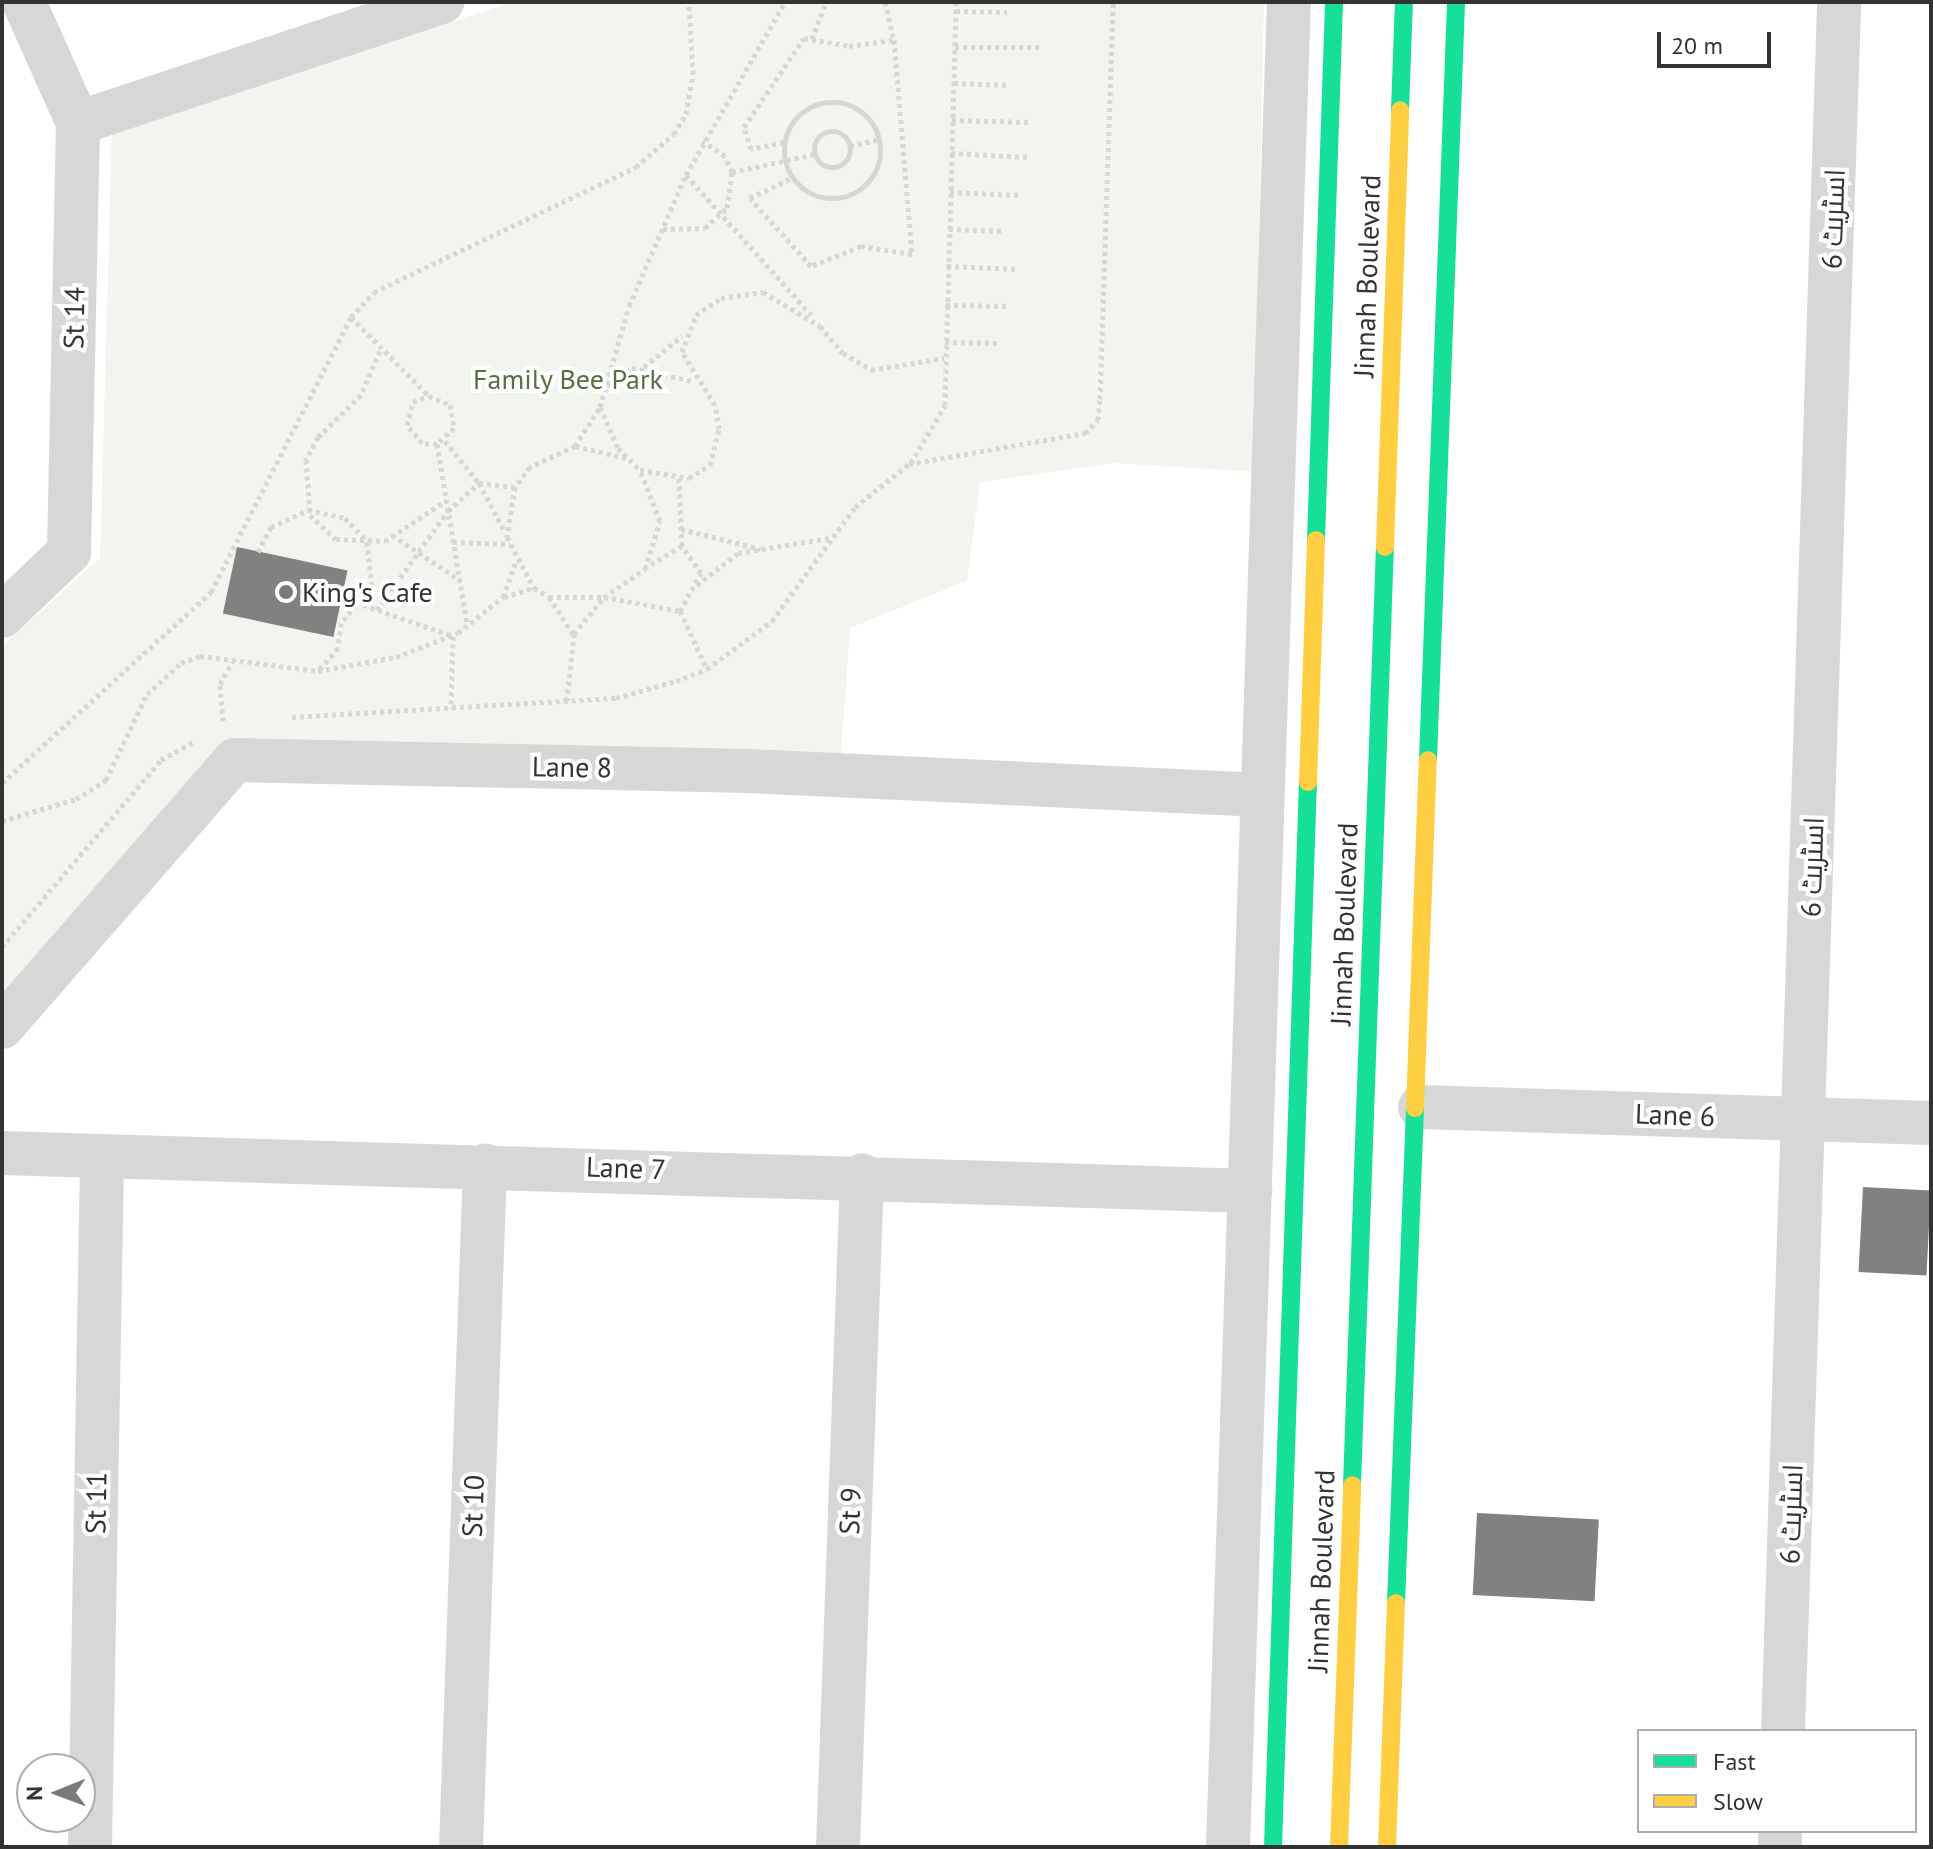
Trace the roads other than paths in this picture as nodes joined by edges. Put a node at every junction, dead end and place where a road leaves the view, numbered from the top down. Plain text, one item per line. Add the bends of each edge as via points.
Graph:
1 (24, 2) edge
2 (442, 2) edge
3 (1289, 2) edge
4 (1334, 2) edge
5 (1404, 2) edge
6 (1456, 2) edge
7 (1839, 2) edge
8 (78, 123) junction
9 (2, 616) edge
10 (1262, 795) junction
11 (2, 1027) edge
12 (1420, 1107) junction
13 (1804, 1119) junction
14 (1931, 1123) edge
15 (2, 1153) edge
16 (102, 1159) junction
17 (485, 1165) junction
18 (862, 1175) junction
19 (1250, 1191) junction
20 (1346, 1652) junction
21 (1393, 1667) junction
22 (1783, 1729) edge
23 (90, 1847) edge
24 (461, 1847) edge
25 (838, 1847) edge
26 (1228, 1847) edge
27 (1273, 1847) edge
28 (1339, 1847) edge
29 (1387, 1847) edge

1 - 8 street, St 14
2 - 8 street
3 - 10 street
4 - 27 street, Jinnah Boulevard
5 - 20 street, Jinnah Boulevard
6 - 12 street
7 - 13 street, اسٹریٹ 6
8 - 9 street, St 14 via 69,552
10 - 11 street, Lane 8 via 749,771 235,760
10 - 19 street
12 - 13 street, Lane 6
12 - 21 street
13 - 14 street, Lane 6
13 - 22 street, اسٹریٹ 6
15 - 16 street, Lane 7
16 - 17 street, Lane 7
16 - 23 street, St 11
17 - 18 street, Lane 7
17 - 24 street, St 10
18 - 19 street, Lane 7
18 - 25 street, St 9
19 - 26 street
20 - 21 street
20 - 28 street, Jinnah Boulevard
21 - 29 street

